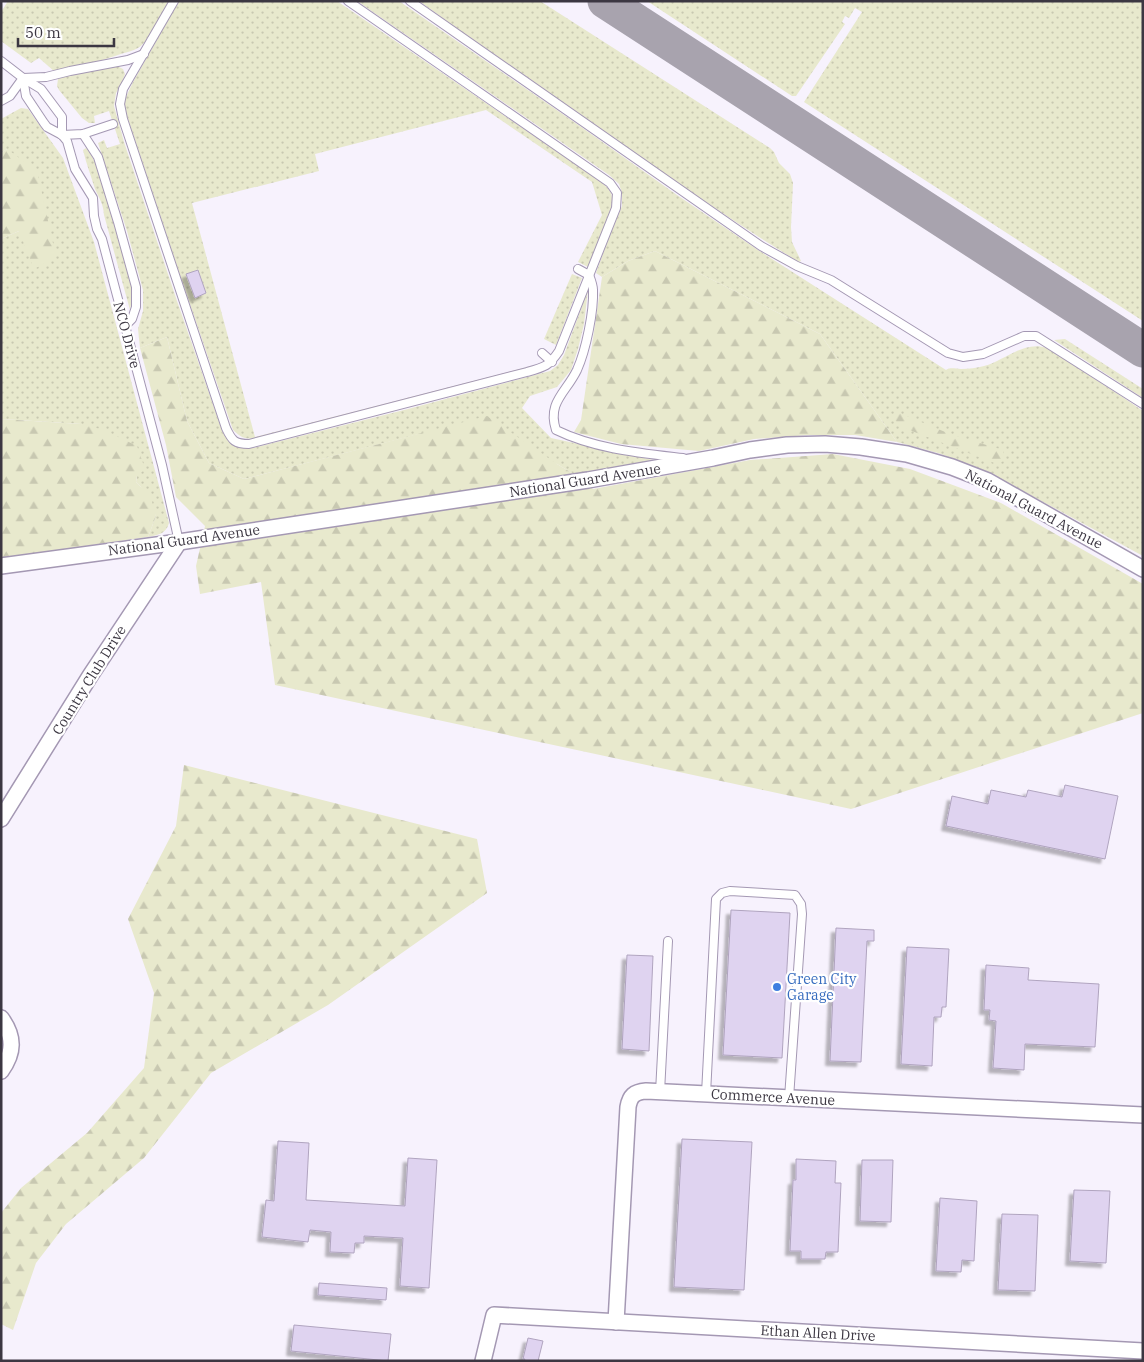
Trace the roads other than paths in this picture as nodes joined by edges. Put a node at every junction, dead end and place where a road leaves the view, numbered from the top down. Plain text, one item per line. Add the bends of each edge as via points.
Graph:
1 (174, 1) edge
2 (348, 1) edge
3 (410, 1) edge
4 (144, 54) junction
5 (1, 61) edge
6 (23, 78) junction
7 (1, 100) edge
8 (113, 124) dead end
9 (83, 134) junction
10 (62, 135) junction
11 (578, 269) dead end
12 (589, 275) junction
13 (125, 326) junction
14 (542, 353) dead end
15 (552, 362) junction
16 (1143, 404) edge
17 (700, 460) junction
18 (179, 542) junction
19 (1, 566) edge
20 (1143, 569) edge
21 (1, 819) edge
22 (668, 941) dead end
23 (1, 1018) edge
24 (1, 1071) edge
25 (660, 1092) junction
26 (706, 1094) junction
27 (789, 1098) junction
28 (1143, 1115) edge
29 (616, 1322) junction
30 (1143, 1351) edge
31 (483, 1361) edge

1 - 4 lane
2 - 12 lane via 610,183 617,193 616,208
3 - 16 lane via 761,246 831,280 948,353 963,357 983,354 1024,336 1036,336
4 - 6 lane via 46,78
4 - 15 lane via 123,89 120,104 123,119 226,428 239,444 259,442 527,372
5 - 6 lane, NCO Drive
6 - 7 lane via 10,96
6 - 10 lane via 26,96 44,123
6 - 10 lane, NCO Drive via 41,89 62,117
8 - 9 lane
9 - 10 lane
9 - 13 lane via 98,157 136,287 136,307 132,319
10 - 13 lane, NCO Drive via 67,141 75,169 93,198 97,230
11 - 12 lane
12 - 15 lane
12 - 17 lane via 593,308 576,371 554,408 556,430 571,438 610,447
13 - 18 lane, NCO Drive
14 - 15 lane
17 - 18 street, National Guard Avenue
17 - 20 street, National Guard Avenue via 787,445 825,444 907,454 952,466 988,481
18 - 19 street, National Guard Avenue
18 - 21 street, Country Club Drive
22 - 25 lane
23 - 24 street via 10,1033 12,1048
25 - 26 street, Commerce Avenue
25 - 29 street, Commerce Avenue via 637,1092 629,1103
26 - 27 street, Commerce Avenue
26 - 27 lane via 716,899 730,891 795,895 800,904 802,914
27 - 28 street, Commerce Avenue
29 - 30 street, Ethan Allen Drive
29 - 31 street, Ethan Allen Drive via 494,1316

